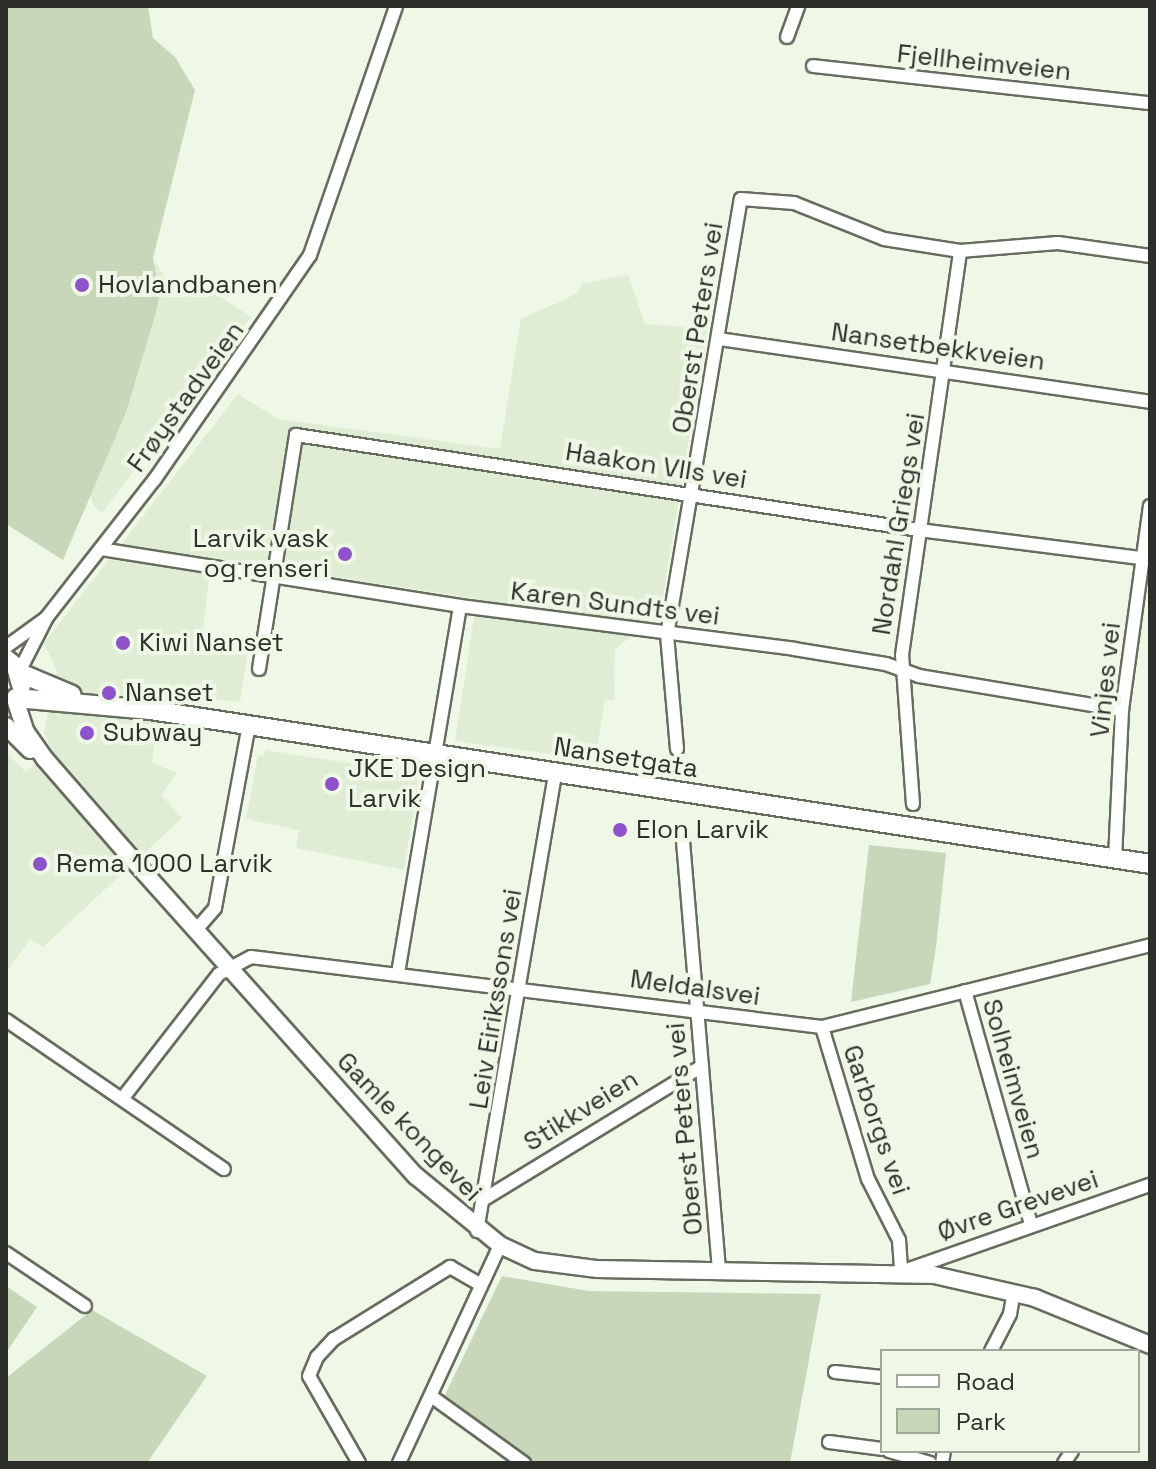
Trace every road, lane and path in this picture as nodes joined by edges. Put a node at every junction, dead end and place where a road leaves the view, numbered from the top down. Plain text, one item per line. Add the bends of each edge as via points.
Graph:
1 (396, 6) edge
2 (798, 6) edge
3 (787, 37) dead end
4 (813, 66) dead end
5 (1150, 103) edge
6 (960, 251) junction
7 (1150, 256) edge
8 (719, 339) junction
9 (945, 369) junction
10 (1150, 402) edge
11 (692, 493) junction
12 (1150, 506) edge
13 (919, 530) junction
14 (101, 549) junction
15 (1146, 558) edge
16 (272, 576) junction
17 (460, 606) junction
18 (47, 617) junction
19 (667, 635) junction
20 (6, 647) edge
21 (15, 668) edge
22 (259, 669) dead end
23 (903, 671) junction
24 (13, 701) edge
25 (94, 702) junction
26 (1122, 710) junction
27 (249, 725) junction
28 (6, 726) edge
29 (677, 749) dead end
30 (436, 754) junction
31 (45, 759) junction
32 (555, 773) junction
33 (913, 804) dead end
34 (683, 841) dead end
35 (1115, 859) junction
36 (1150, 864) edge
37 (196, 930) junction
38 (1150, 945) edge
39 (228, 967) junction
40 (398, 973) junction
41 (520, 989) junction
42 (965, 991) junction
43 (697, 1009) junction
44 (6, 1020) edge
45 (822, 1027) junction
46 (702, 1066) junction
47 (122, 1099) junction
48 (224, 1169) dead end
49 (1150, 1185) edge
50 (486, 1198) junction
51 (1031, 1224) junction
52 (477, 1231) junction
53 (500, 1245) junction
54 (6, 1253) edge
55 (719, 1269) junction
56 (901, 1272) junction
57 (481, 1285) junction
58 (1014, 1292) junction
59 (85, 1306) dead end
60 (1142, 1346) edge
61 (992, 1349) edge
62 (835, 1372) dead end
63 (880, 1377) edge
64 (431, 1396) junction
65 (829, 1442) dead end
66 (880, 1449) edge
67 (896, 1453) edge
68 (359, 1463) edge
69 (399, 1463) edge
70 (524, 1463) edge
71 (930, 1463) edge

1 - 14 street, Frøystadveien via 310,255 272,317
2 - 3 street
4 - 5 street, Fjellheimveien
6 - 7 street via 1058,243
6 - 8 street, Oberst Peters vei via 884,239 794,203 741,199
6 - 9 street, Nordahl Griegs vei
8 - 9 street, Nansetbekkveien
8 - 11 street, Oberst Peters vei
9 - 10 street, Nansetbekkveien
9 - 13 street, Nordahl Griegs vei
11 - 13 street, Haakon VIIs vei
11 - 16 street, Haakon VIIs vei via 296,435
11 - 19 street, Oberst Peters vei
12 - 15 street, Vinjes vei
13 - 15 street, Haakon VIIs vei
13 - 23 street, Nordahl Griegs vei
14 - 16 street, Karen Sundts vei
14 - 18 street, Frøystadveien
15 - 26 street, Vinjes vei
16 - 17 street, Karen Sundts vei
16 - 22 street
17 - 19 street, Karen Sundts vei
17 - 30 street
18 - 20 street, Frøystadveien
18 - 21 street, Frøystadveien
19 - 23 street, Karen Sundts vei via 794,649
19 - 29 street, Oberst Peters vei
21 - 24 main road
21 - 25 main road, Nansetgata
23 - 26 street, Karen Sundts vei
23 - 33 street, Nordahl Griegs vei
24 - 25 main road, Nansetgata
24 - 31 street, Gamle kongevei
25 - 27 main road, Nansetgata
26 - 35 street, Vinjes vei
27 - 30 main road, Nansetgata
27 - 37 street via 215,908
28 - 31 street, Gamle kongevei
30 - 32 main road, Nansetgata
30 - 40 street
31 - 37 street, Gamle kongevei
32 - 35 main road, Nansetgata
32 - 41 street, Leiv Eirikssons vei
34 - 43 street, Oberst Peters vei
35 - 36 main road, Nansetgata
37 - 39 street, Gamle kongevei
38 - 42 street, Meldalsvei
39 - 40 street, Meldalsvei via 251,957
39 - 47 street
39 - 52 street, Gamle kongevei via 416,1176
40 - 41 street, Meldalsvei
41 - 43 street, Meldalsvei
41 - 50 street, Leiv Eirikssons vei
42 - 45 street, Meldalsvei
42 - 51 street, Solheimveien
43 - 45 street, Meldalsvei
43 - 46 street, Oberst Peters vei
44 - 47 street
45 - 56 street, Garborgs vei via 868,1179 899,1240
46 - 50 street, Stikkveien
46 - 55 street, Oberst Peters vei
47 - 48 street
49 - 51 street, Øvre Grevevei
50 - 52 street, Leiv Eirikssons vei
51 - 56 street, Øvre Grevevei
52 - 53 street, Gamle kongevei
53 - 55 street, Gamle kongevei via 567,1267
53 - 57 street
54 - 59 street
55 - 56 street, Gamle kongevei
56 - 58 street, Gamle kongevei
57 - 64 street
57 - 68 street via 450,1267 334,1339 317,1357 309,1376
58 - 60 street, Gamle kongevei
58 - 61 street via 1010,1314
62 - 63 street
64 - 69 street
64 - 70 street
65 - 66 street
67 - 71 street

